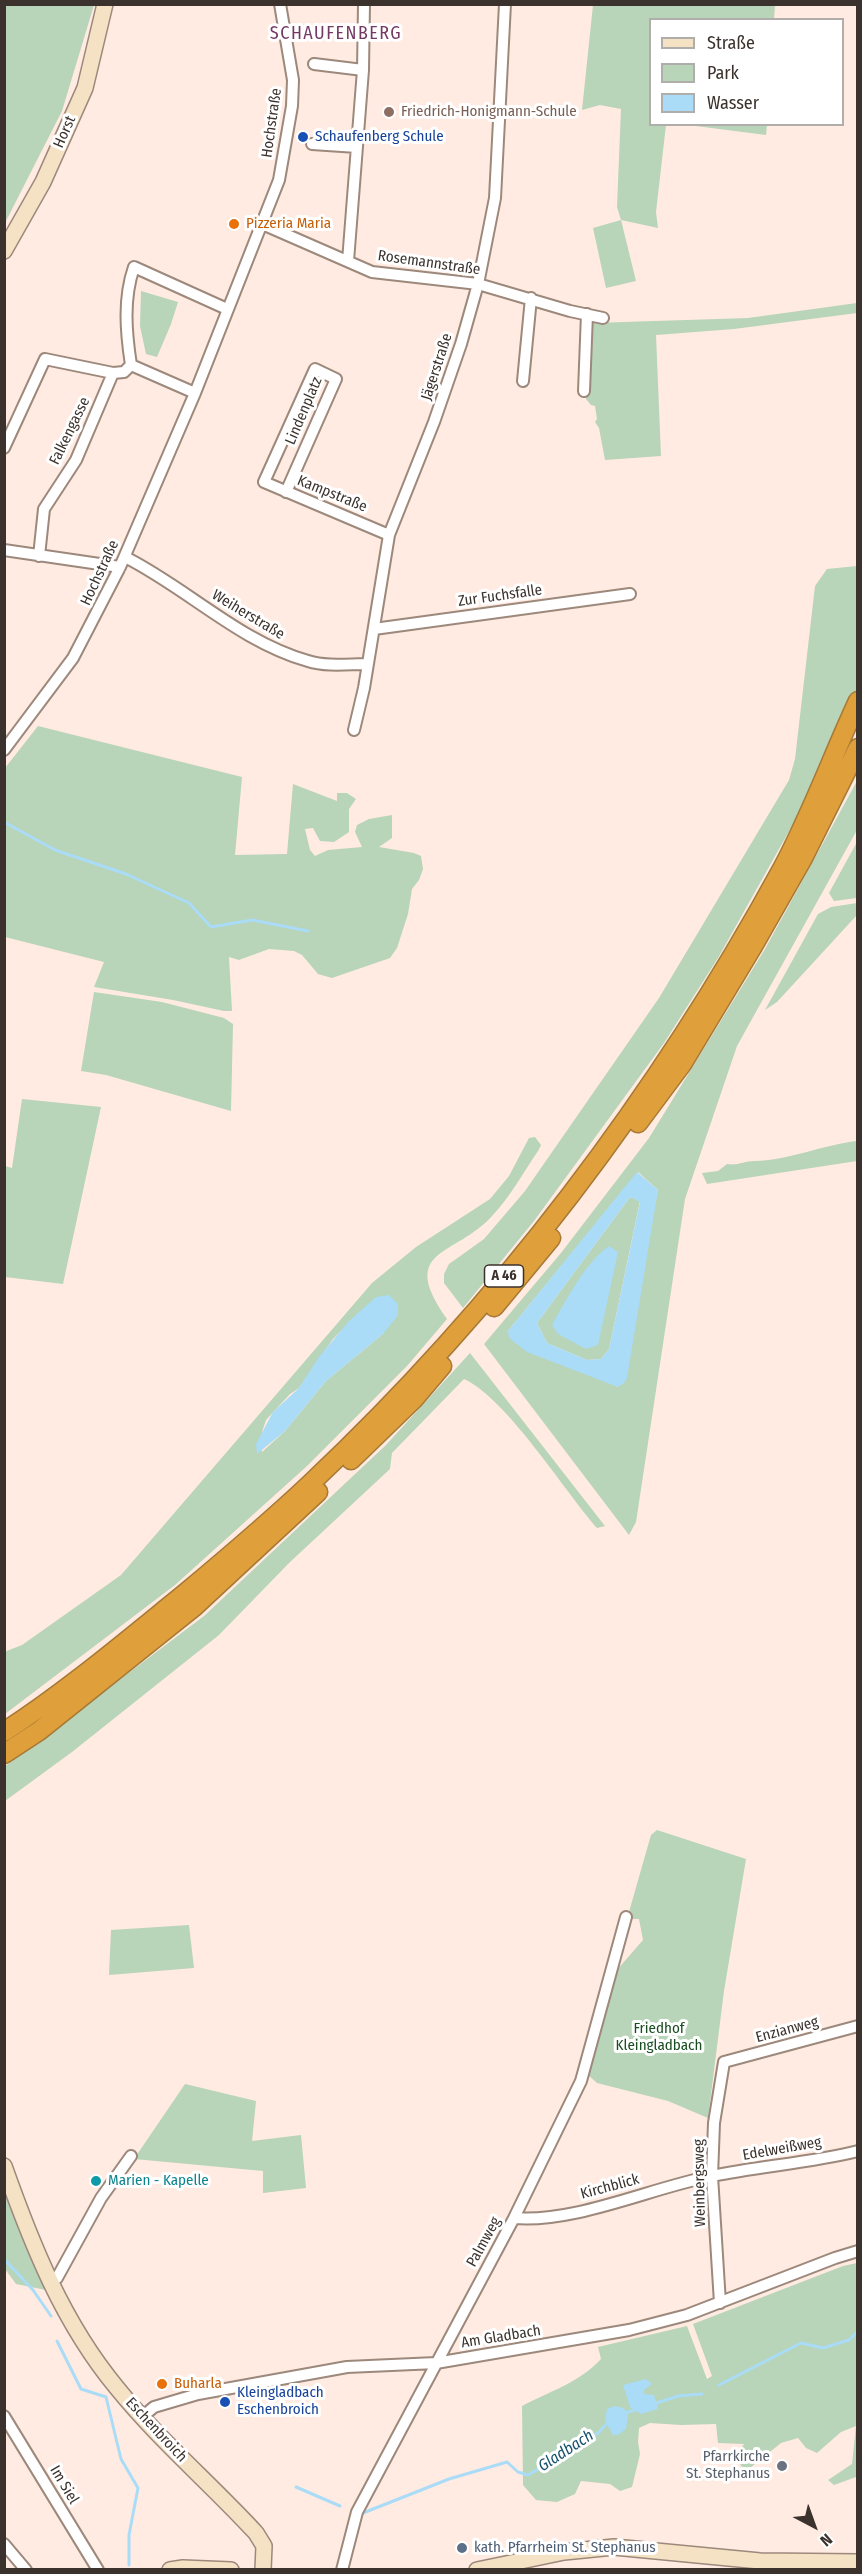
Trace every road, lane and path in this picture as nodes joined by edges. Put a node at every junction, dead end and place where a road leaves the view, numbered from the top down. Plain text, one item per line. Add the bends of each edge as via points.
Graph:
1 (105, 4) edge
2 (280, 4) edge
3 (364, 4) edge
4 (505, 4) edge
5 (314, 64) dead end
6 (363, 70) junction
7 (312, 144) dead end
8 (357, 147) junction
9 (260, 223) junction
10 (4, 251) edge
11 (348, 261) junction
12 (478, 284) junction
13 (531, 298) junction
14 (227, 309) junction
15 (586, 315) junction
16 (603, 318) dead end
17 (131, 365) junction
18 (113, 373) junction
19 (523, 381) dead end
20 (584, 391) dead end
21 (195, 393) junction
22 (4, 448) edge
23 (264, 482) joint
24 (286, 492) junction
25 (389, 535) junction
26 (4, 550) edge
27 (39, 556) junction
28 (122, 562) junction
29 (630, 594) dead end
30 (374, 629) junction
31 (368, 664) junction
32 (858, 701) edge
33 (354, 730) dead end
34 (858, 748) edge
35 (4, 750) edge
36 (4, 1732) edge
37 (4, 1754) edge
38 (626, 1917) dead end
39 (858, 2026) edge
40 (724, 2062) joint
41 (858, 2151) edge
42 (131, 2156) dead end
43 (4, 2166) edge
44 (711, 2176) junction
45 (514, 2218) junction
46 (858, 2251) edge
47 (50, 2283) junction
48 (720, 2303) junction
49 (435, 2363) junction
50 (4, 2416) edge
51 (142, 2417) junction
52 (4, 2544) edge
53 (858, 2562) edge
54 (829, 2566) edge
55 (26, 2570) edge
56 (98, 2570) edge
57 (170, 2570) edge
58 (231, 2570) edge
59 (263, 2570) edge
60 (342, 2570) edge
61 (477, 2570) edge

1 - 10 street, Horst via 85,88 43,182
2 - 9 street, Hochstraße via 293,80 292,106 279,180
3 - 6 street
4 - 12 street, Jägerstraße via 495,198
5 - 6 street
6 - 8 street
7 - 8 street
8 - 11 street
9 - 11 street, Rosemannstraße
9 - 14 street, Hochstraße
11 - 12 street, Rosemannstraße via 372,272
12 - 13 street, Rosemannstraße
12 - 25 street, Jägerstraße via 434,422
13 - 15 street, Rosemannstraße
13 - 19 street
14 - 17 street via 134,267 128,285 126,334
14 - 21 street, Hochstraße
15 - 16 street, Rosemannstraße
15 - 20 street
17 - 18 street via 124,372
17 - 21 street
18 - 22 street via 45,359
18 - 27 street, Falkengasse via 76,460 45,509
21 - 28 street, Hochstraße
23 - 24 street, Kampstraße
23 - 24 street, Lindenplatz via 315,369 336,379
24 - 25 street, Kampstraße
25 - 30 street, Jägerstraße
26 - 27 street, Weiherstraße
27 - 28 street, Weiherstraße
28 - 31 street, Weiherstraße via 151,570 273,650 327,665
28 - 35 street, Hochstraße via 73,658
29 - 30 street, Zur Fuchsfalle
30 - 31 street, Jägerstraße
31 - 33 street, Jägerstraße
32 - 36 highway, A 46 via 784,866 716,984 646,1090 539,1236 423,1370 311,1483 127,1641
34 - 37 highway, A 46 via 797,867 682,1064 536,1259 414,1399 280,1529 194,1607 39,1731
38 - 45 street, Palmweg via 581,2081
39 - 40 street, Enzianweg
40 - 44 street, Weinbergsweg via 714,2123
41 - 44 street, Edelweißweg
42 - 47 street via 101,2198 57,2278
43 - 47 street, Eschenbroich
44 - 45 street, Kirchblick via 573,2213
44 - 48 street, Weinbergsweg
45 - 49 street, Palmweg
46 - 48 street, Am Gladbach
47 - 51 street, Eschenbroich via 94,2357
48 - 49 street, Am Gladbach via 629,2330
49 - 51 street, Am Gladbach via 347,2367 222,2390 154,2407
49 - 60 street, Palmweg via 357,2512
50 - 56 street, Im Siel
51 - 59 street, Eschenbroich via 256,2533 264,2546
52 - 55 street
53 - 54 street
54 - 61 street via 614,2547 564,2552
57 - 58 street

